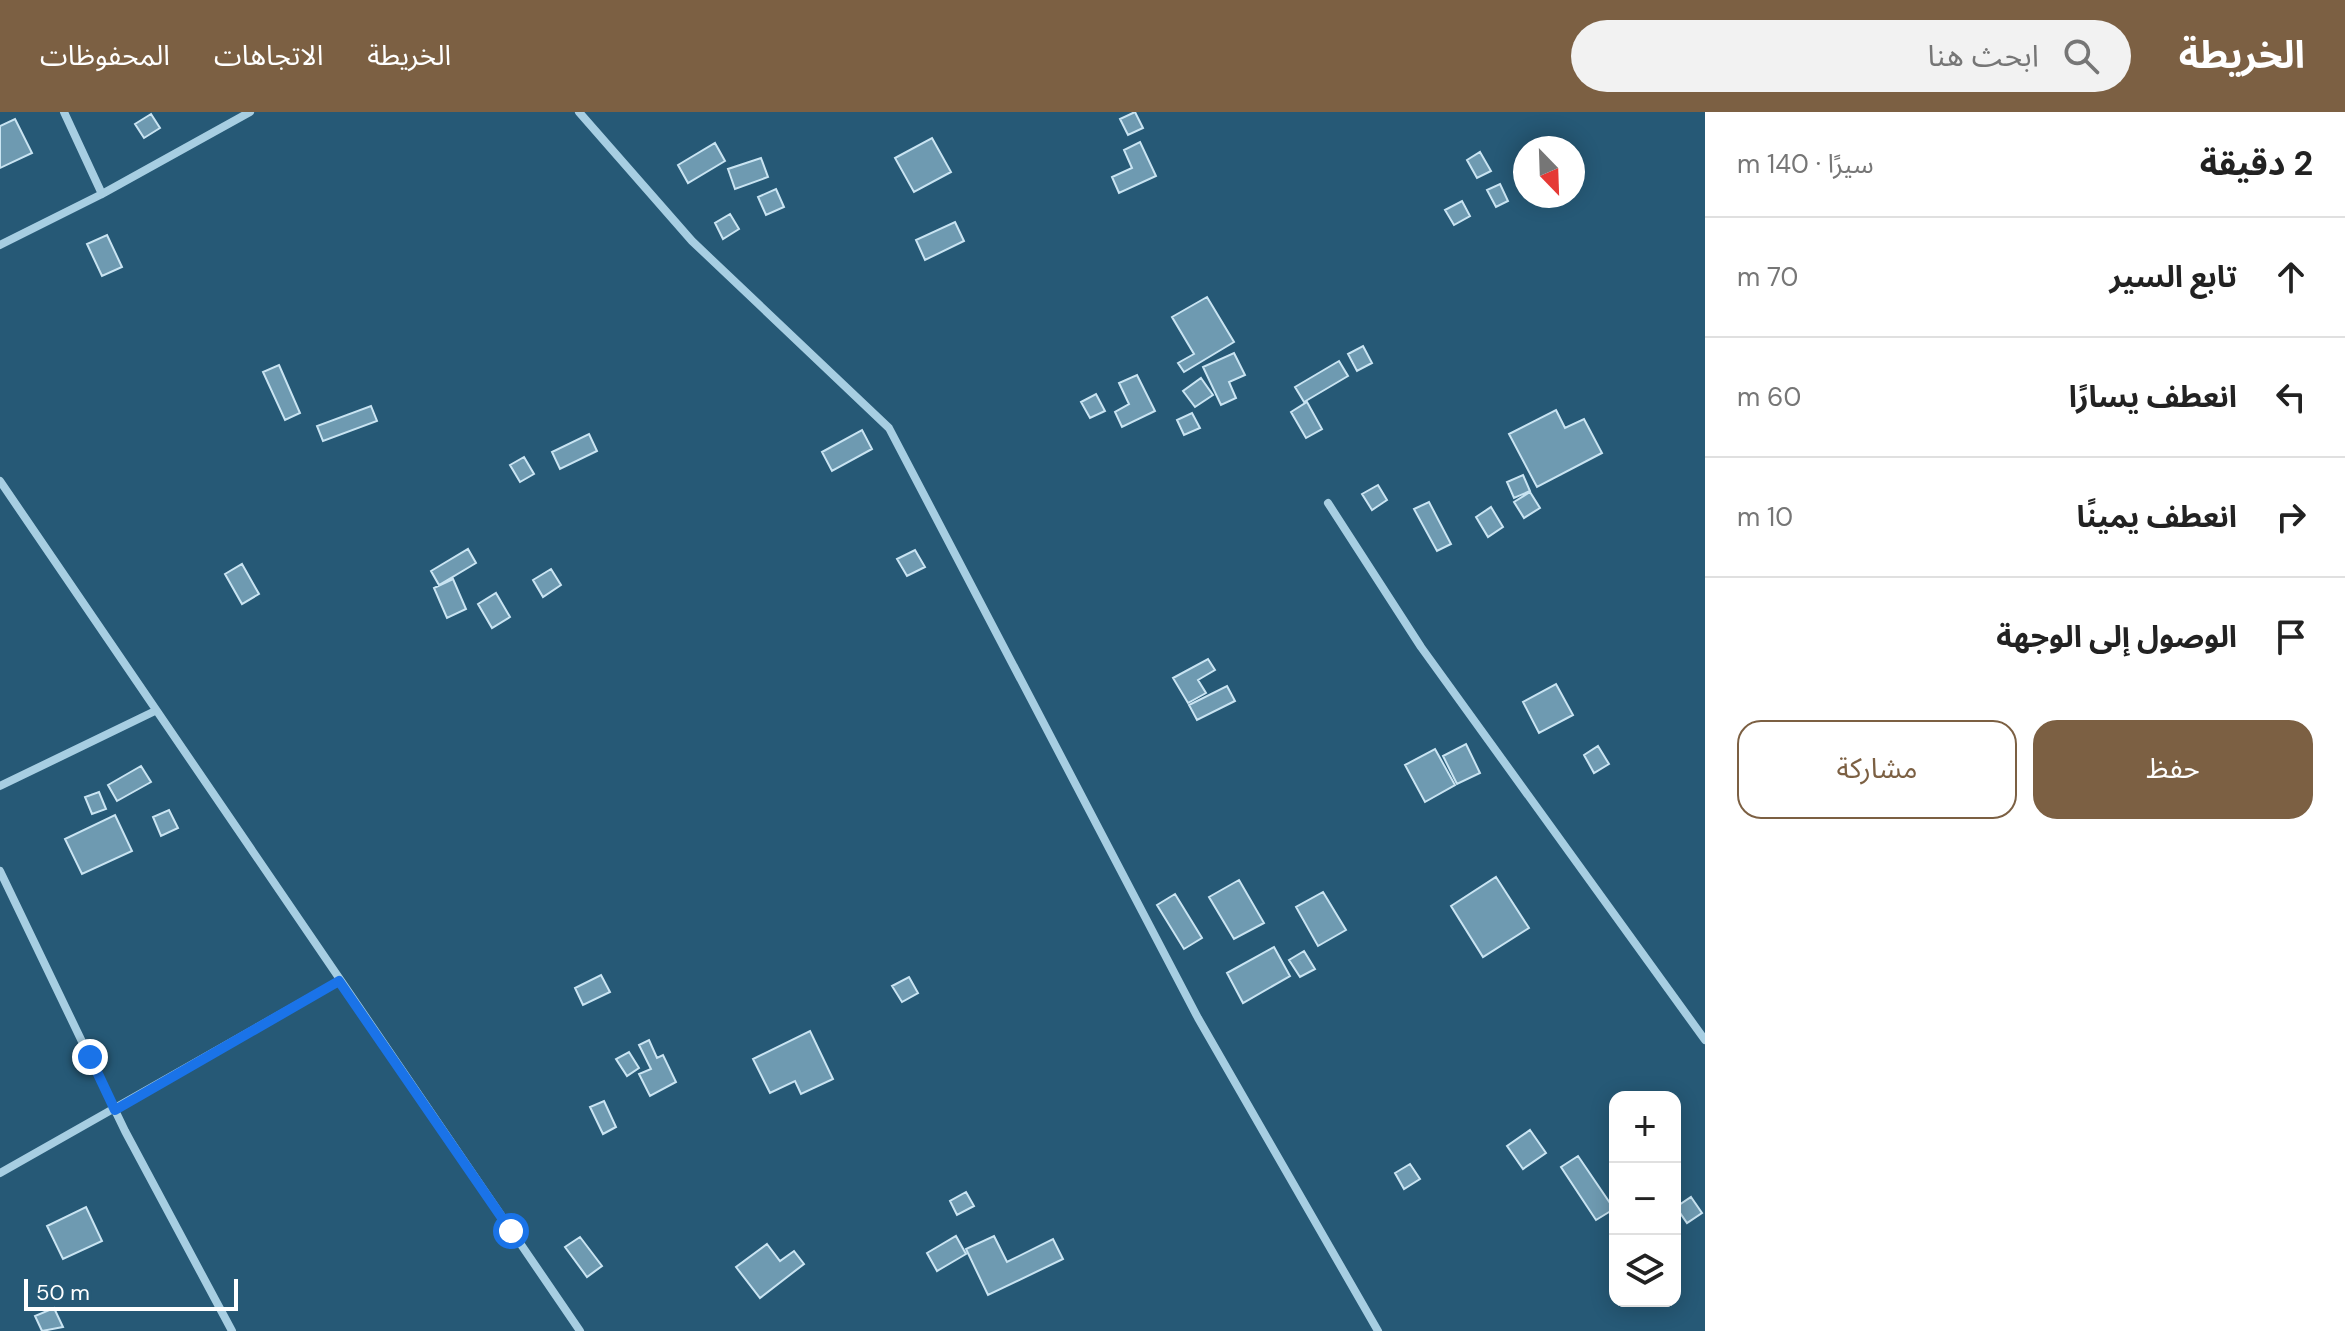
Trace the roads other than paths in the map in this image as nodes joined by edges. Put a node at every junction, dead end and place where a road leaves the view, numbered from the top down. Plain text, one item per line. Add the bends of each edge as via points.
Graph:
1 (64, 112) edge
2 (250, 112) edge
3 (579, 112) edge
4 (102, 194) junction
5 (0, 245) edge
6 (0, 481) edge
7 (1328, 503) dead end
8 (155, 711) junction
9 (0, 786) edge
10 (0, 871) edge
11 (339, 981) junction
12 (1705, 1040) edge
13 (115, 1110) junction
14 (0, 1173) edge
15 (232, 1331) edge
16 (580, 1331) edge
17 (1378, 1331) edge

1 - 4 street
2 - 4 street
3 - 17 street via 692,241 889,428 1198,1018
4 - 5 street
6 - 8 street
7 - 12 street via 1421,647
8 - 9 street
8 - 11 street
10 - 13 street
11 - 13 street
11 - 16 street
13 - 14 street
13 - 15 street

